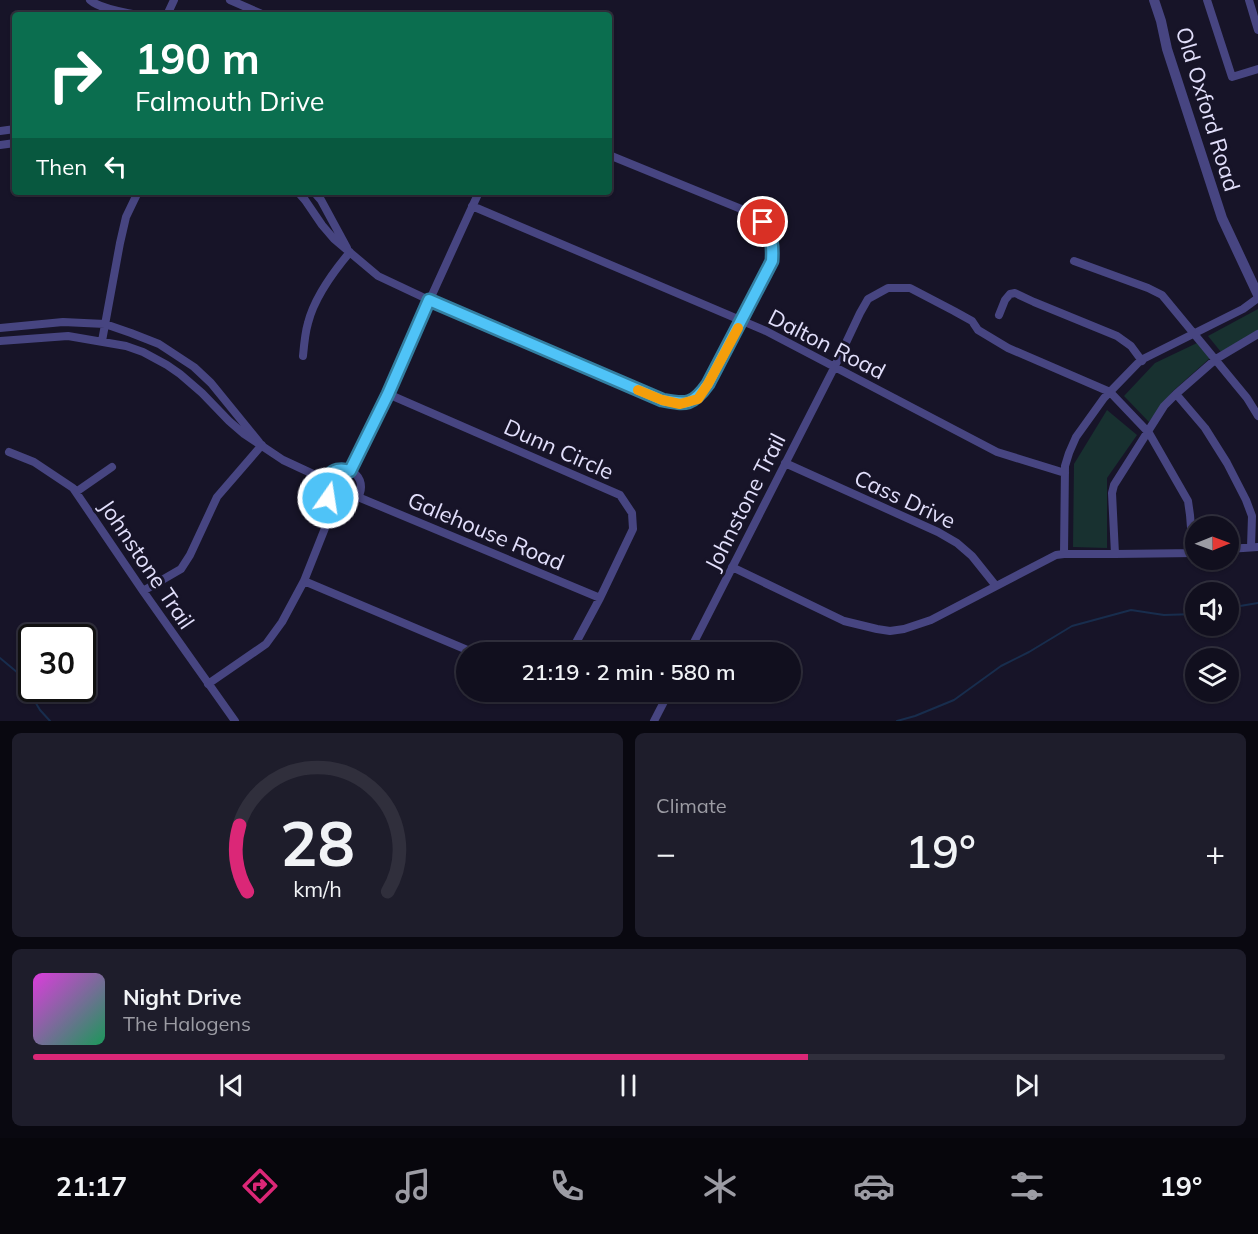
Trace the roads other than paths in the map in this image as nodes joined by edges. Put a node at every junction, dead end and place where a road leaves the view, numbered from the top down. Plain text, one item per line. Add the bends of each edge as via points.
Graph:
1 (90, 0) edge
2 (230, 0) edge
3 (1154, 0) edge
4 (1207, 0) edge
5 (1249, 0) edge
6 (125, 12) edge
7 (257, 12) edge
8 (1258, 30) edge
9 (1258, 69) edge
10 (612, 156) edge
11 (137, 195) edge
12 (301, 195) edge
13 (317, 195) edge
14 (478, 195) edge
15 (472, 206) junction
16 (350, 252) junction
17 (1074, 261) dead end
18 (1258, 296) edge
19 (429, 300) junction
20 (999, 315) dead end
21 (741, 321) junction
22 (105, 324) junction
23 (0, 328) edge
24 (1195, 333) junction
25 (1258, 334) edge
26 (0, 341) edge
27 (102, 341) junction
28 (303, 356) dead end
29 (1216, 359) junction
30 (1142, 360) junction
31 (194, 367) junction
32 (834, 368) junction
33 (185, 378) junction
34 (1110, 392) junction
35 (388, 394) junction
36 (1176, 394) junction
37 (1258, 416) edge
38 (1147, 431) junction
39 (262, 446) junction
40 (9, 452) dead end
41 (785, 463) junction
42 (112, 467) dead end
43 (350, 471) junction
44 (1065, 474) junction
45 (326, 480) junction
46 (76, 492) junction
47 (358, 497) junction
48 (334, 503) junction
49 (1190, 516) edge
50 (1255, 547) edge
51 (1239, 548) edge
52 (1185, 553) edge
53 (1064, 554) junction
54 (1115, 554) junction
55 (732, 567) junction
56 (304, 581) junction
57 (996, 586) junction
58 (143, 591) junction
59 (600, 597) junction
60 (576, 642) edge
61 (694, 642) edge
62 (456, 646) edge
63 (208, 684) junction
64 (664, 702) edge
65 (235, 721) edge
66 (654, 721) edge

1 - 6 street
2 - 7 street
3 - 18 street, Old Oxford Road via 1222,218
4 - 9 street via 1232,77
5 - 8 street
10 - 21 street via 751,213 763,222 773,244 772,261
11 - 22 street via 126,217
12 - 16 street via 322,225
13 - 16 street
14 - 15 street
15 - 19 street
15 - 21 street, Dalton Road
16 - 19 street via 378,276
16 - 28 street via 335,269 308,321
17 - 24 street via 1162,295
18 - 24 street via 1243,309
19 - 21 street via 662,400 680,404 698,399
19 - 35 street
20 - 30 street via 1005,300 1016,293 1117,336
21 - 32 street, Dalton Road
22 - 23 street via 63,322
22 - 27 street
22 - 31 street via 159,344
24 - 29 street
24 - 30 street
25 - 29 street
26 - 27 street via 69,336
27 - 33 street via 143,352
29 - 36 street
29 - 37 street
30 - 34 street
31 - 33 street
31 - 39 street via 211,382
32 - 34 street, Johnstone Trail via 868,299 888,288 910,288 954,310 1000,343
32 - 41 street, Johnstone Trail
32 - 44 street, Dalton Road via 997,452
33 - 39 street via 228,421
34 - 38 street
34 - 44 street via 1076,437
35 - 43 street
35 - 59 street, Dunn Circle via 620,495 632,513 633,529
36 - 38 street
36 - 50 street via 1204,428 1246,500
38 - 49 street via 1188,501
38 - 54 street via 1114,485
39 - 45 street
39 - 58 street via 217,497 181,569
40 - 46 street, Johnstone Trail via 34,462
41 - 55 street, Johnstone Trail
41 - 57 street, Cass Drive via 957,543
42 - 46 street
43 - 45 street via 339,470
43 - 47 street via 358,477
44 - 53 street
45 - 48 street via 328,498
46 - 58 street, Johnstone Trail
47 - 48 street via 348,505
47 - 59 street, Galehouse Road
48 - 56 street
50 - 51 street
52 - 54 street
53 - 54 street
53 - 57 street
55 - 57 street via 844,621 890,631 931,620
55 - 61 street, Johnstone Trail
56 - 62 street
56 - 63 street via 266,644
58 - 63 street, Johnstone Trail
59 - 60 street, Dunn Circle
63 - 65 street, Johnstone Trail
64 - 66 street

